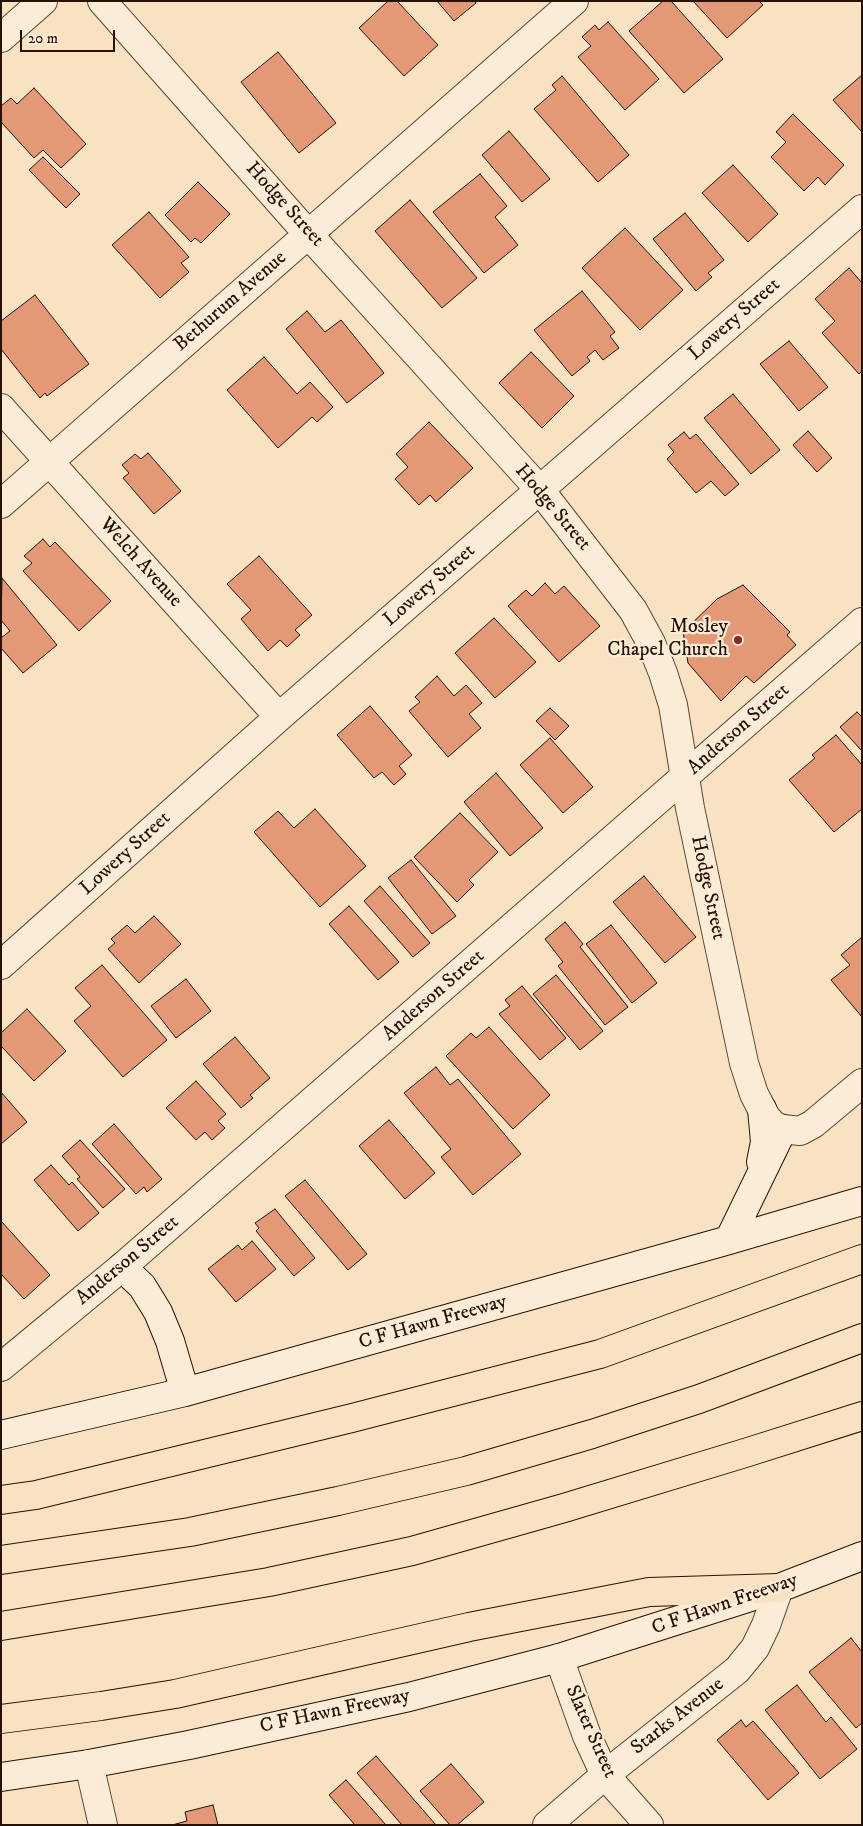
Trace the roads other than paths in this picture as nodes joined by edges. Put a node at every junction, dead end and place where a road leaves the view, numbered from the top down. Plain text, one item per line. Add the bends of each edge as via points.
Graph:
1 (43, 1) edge
2 (102, 1) edge
3 (574, 1) edge
4 (1, 38) edge
5 (862, 209) edge
6 (308, 234) junction
7 (1, 408) edge
8 (49, 462) junction
9 (540, 490) junction
10 (1, 504) edge
11 (862, 622) edge
12 (279, 717) junction
13 (685, 777) junction
14 (1, 965) edge
15 (862, 1083) edge
16 (762, 1109) junction
17 (783, 1129) junction
18 (759, 1178) junction
19 (862, 1201) edge
20 (729, 1240) junction
21 (862, 1259) edge
22 (122, 1267) junction
23 (862, 1338) edge
24 (2, 1366) edge
25 (185, 1392) junction
26 (862, 1416) edge
27 (1, 1435) edge
28 (1, 1500) edge
29 (862, 1556) edge
30 (1, 1560) edge
31 (779, 1588) junction
32 (1, 1626) edge
33 (559, 1658) junction
34 (1, 1718) edge
35 (89, 1764) junction
36 (605, 1775) junction
37 (1, 1777) edge
38 (103, 1825) edge
39 (548, 1825) edge
40 (648, 1825) edge

1 - 4 street
2 - 6 street, Hodge Street
3 - 6 street, Bethurum Avenue
5 - 9 street, Lowery Street
6 - 8 street, Bethurum Avenue
6 - 9 street, Hodge Street
7 - 8 street, Welch Avenue
8 - 10 street, Bethurum Avenue
8 - 12 street, Welch Avenue
9 - 12 street, Lowery Street
9 - 13 street, Hodge Street via 633,610 651,643 673,704
11 - 13 street, Anderson Street
12 - 14 street, Lowery Street
13 - 16 street, Hodge Street via 744,1063
13 - 22 street, Anderson Street
15 - 17 street via 813,1124 800,1131
16 - 17 street, Hodge Street via 774,1126
16 - 18 street via 764,1142
17 - 18 street
18 - 20 street
19 - 20 street, C F Hawn Freeway
20 - 25 street, C F Hawn Freeway
21 - 28 highway via 600,1354 352,1418 36,1495
22 - 24 street, Anderson Street
22 - 25 street via 142,1286 158,1312
23 - 30 highway via 699,1399 466,1471 190,1532
25 - 27 street, C F Hawn Freeway
26 - 32 highway via 412,1551 270,1582
29 - 31 street, C F Hawn Freeway
31 - 33 street, C F Hawn Freeway
31 - 34 highway via 649,1592 469,1627 175,1694
31 - 36 street, Starks Avenue via 755,1648 737,1670
33 - 35 street, C F Hawn Freeway via 409,1697
33 - 36 street, Slater Street
35 - 37 street, C F Hawn Freeway
35 - 38 street
36 - 39 street, Starks Avenue
36 - 40 street, Slater Street

